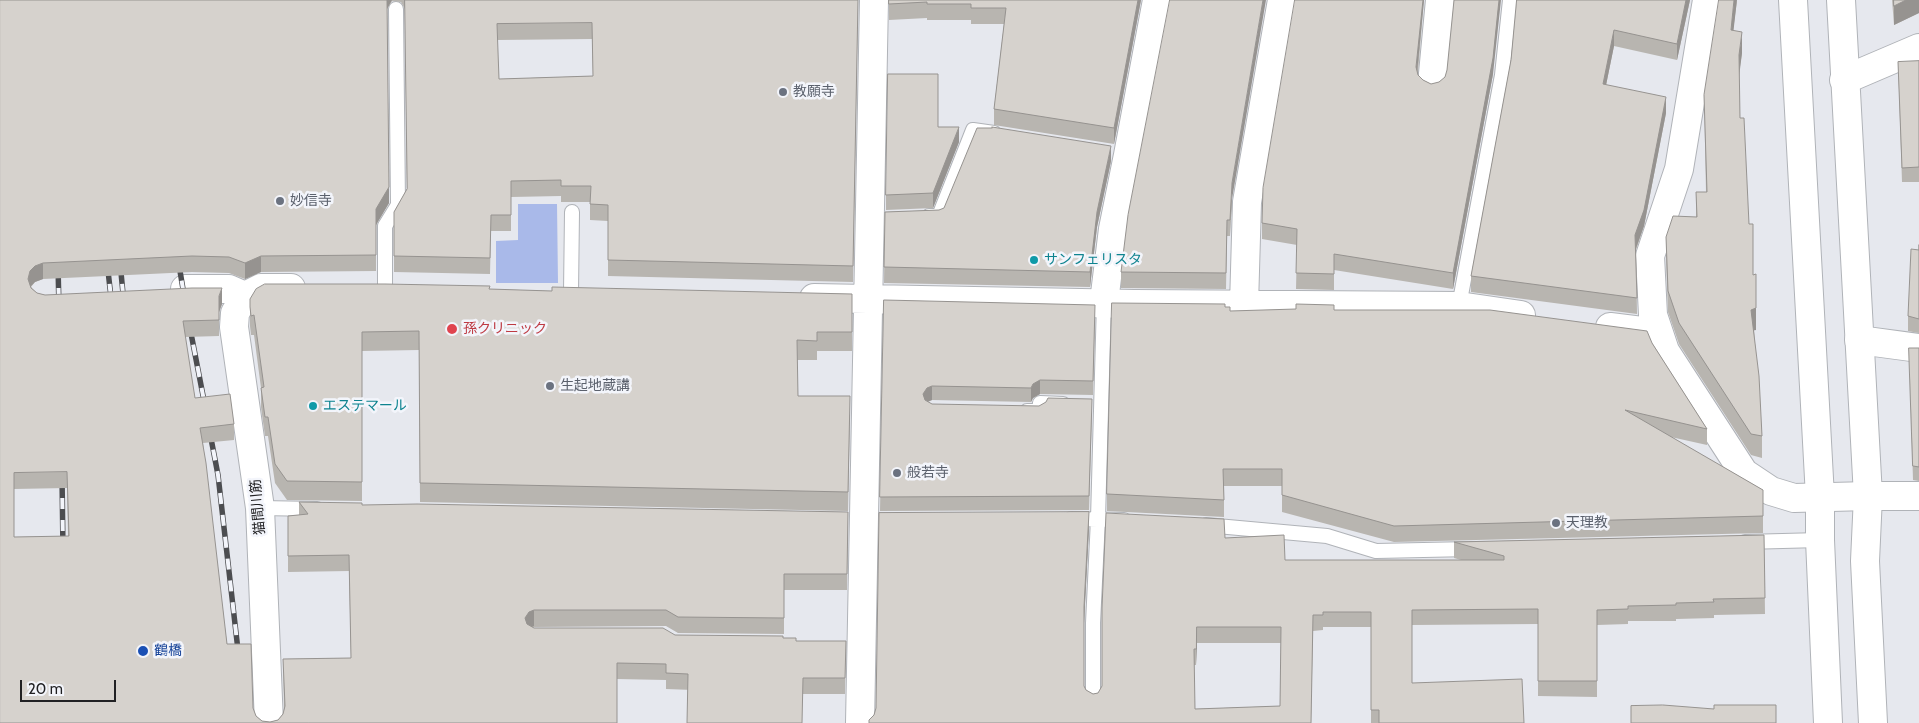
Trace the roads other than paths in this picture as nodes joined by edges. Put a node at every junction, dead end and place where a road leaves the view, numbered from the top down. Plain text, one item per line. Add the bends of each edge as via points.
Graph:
1 (874, 0) edge
2 (1157, 0) edge
3 (1282, 0) edge
4 (1440, 0) edge
5 (1510, 0) edge
6 (1707, 0) edge
7 (1793, 0) edge
8 (1841, 0) edge
9 (396, 9) dead end
10 (1919, 48) edge
11 (1844, 80) junction
12 (1432, 84) edge
13 (1012, 136) edge
14 (572, 212) dead end
15 (913, 217) edge
16 (385, 287) junction
17 (318, 288) edge
18 (356, 288) edge
19 (414, 288) edge
20 (162, 290) edge
21 (542, 292) edge
22 (581, 292) joint
23 (245, 296) junction
24 (788, 297) edge
25 (867, 299) junction
26 (1104, 302) junction
27 (1244, 305) junction
28 (1459, 306) junction
29 (1545, 318) edge
30 (1583, 323) edge
31 (1658, 333) junction
32 (1859, 340) junction
33 (1919, 348) edge
34 (1101, 404) junction
35 (1010, 411) edge
36 (1868, 496) junction
37 (1919, 496) edge
38 (1820, 497) junction
39 (260, 508) junction
40 (328, 509) edge
41 (1059, 519) edge
42 (1098, 519) junction
43 (1138, 521) edge
44 (1197, 524) edge
45 (1820, 540) junction
46 (1731, 542) edge
47 (1485, 548) edge
48 (1093, 701) edge
49 (269, 723) edge
50 (860, 723) edge
51 (1828, 723) edge
52 (1874, 723) edge

1 - 25 street via 877,219
2 - 26 street via 1124,154
3 - 27 street via 1247,202
4 - 12 street
5 - 28 lane via 1502,75
6 - 31 street via 1678,169 1650,256 1653,315
7 - 38 street
8 - 11 street
9 - 16 lane via 398,206 385,226
10 - 11 street
11 - 32 street
13 - 15 lane via 972,130 939,216
14 - 22 lane
16 - 18 street
16 - 19 street
17 - 23 street via 261,288
20 - 23 street via 229,289
21 - 22 street
23 - 39 street, 猫間川筋 via 235,313 234,327
24 - 25 street
25 - 26 street
25 - 50 street via 863,520 856,644
26 - 27 street
26 - 34 lane
27 - 28 street
28 - 29 street
30 - 31 street
31 - 38 street via 1665,351 1744,473 1771,491 1794,498
32 - 33 street
32 - 36 street
34 - 35 lane via 1040,403 1039,412
34 - 42 lane
36 - 37 street
36 - 38 street
36 - 52 street via 1865,561
38 - 45 street
39 - 40 lane
39 - 49 street, 猫間川筋
41 - 42 lane
42 - 43 lane
42 - 48 lane
44 - 47 lane via 1327,536 1376,551
45 - 46 lane
45 - 51 street

